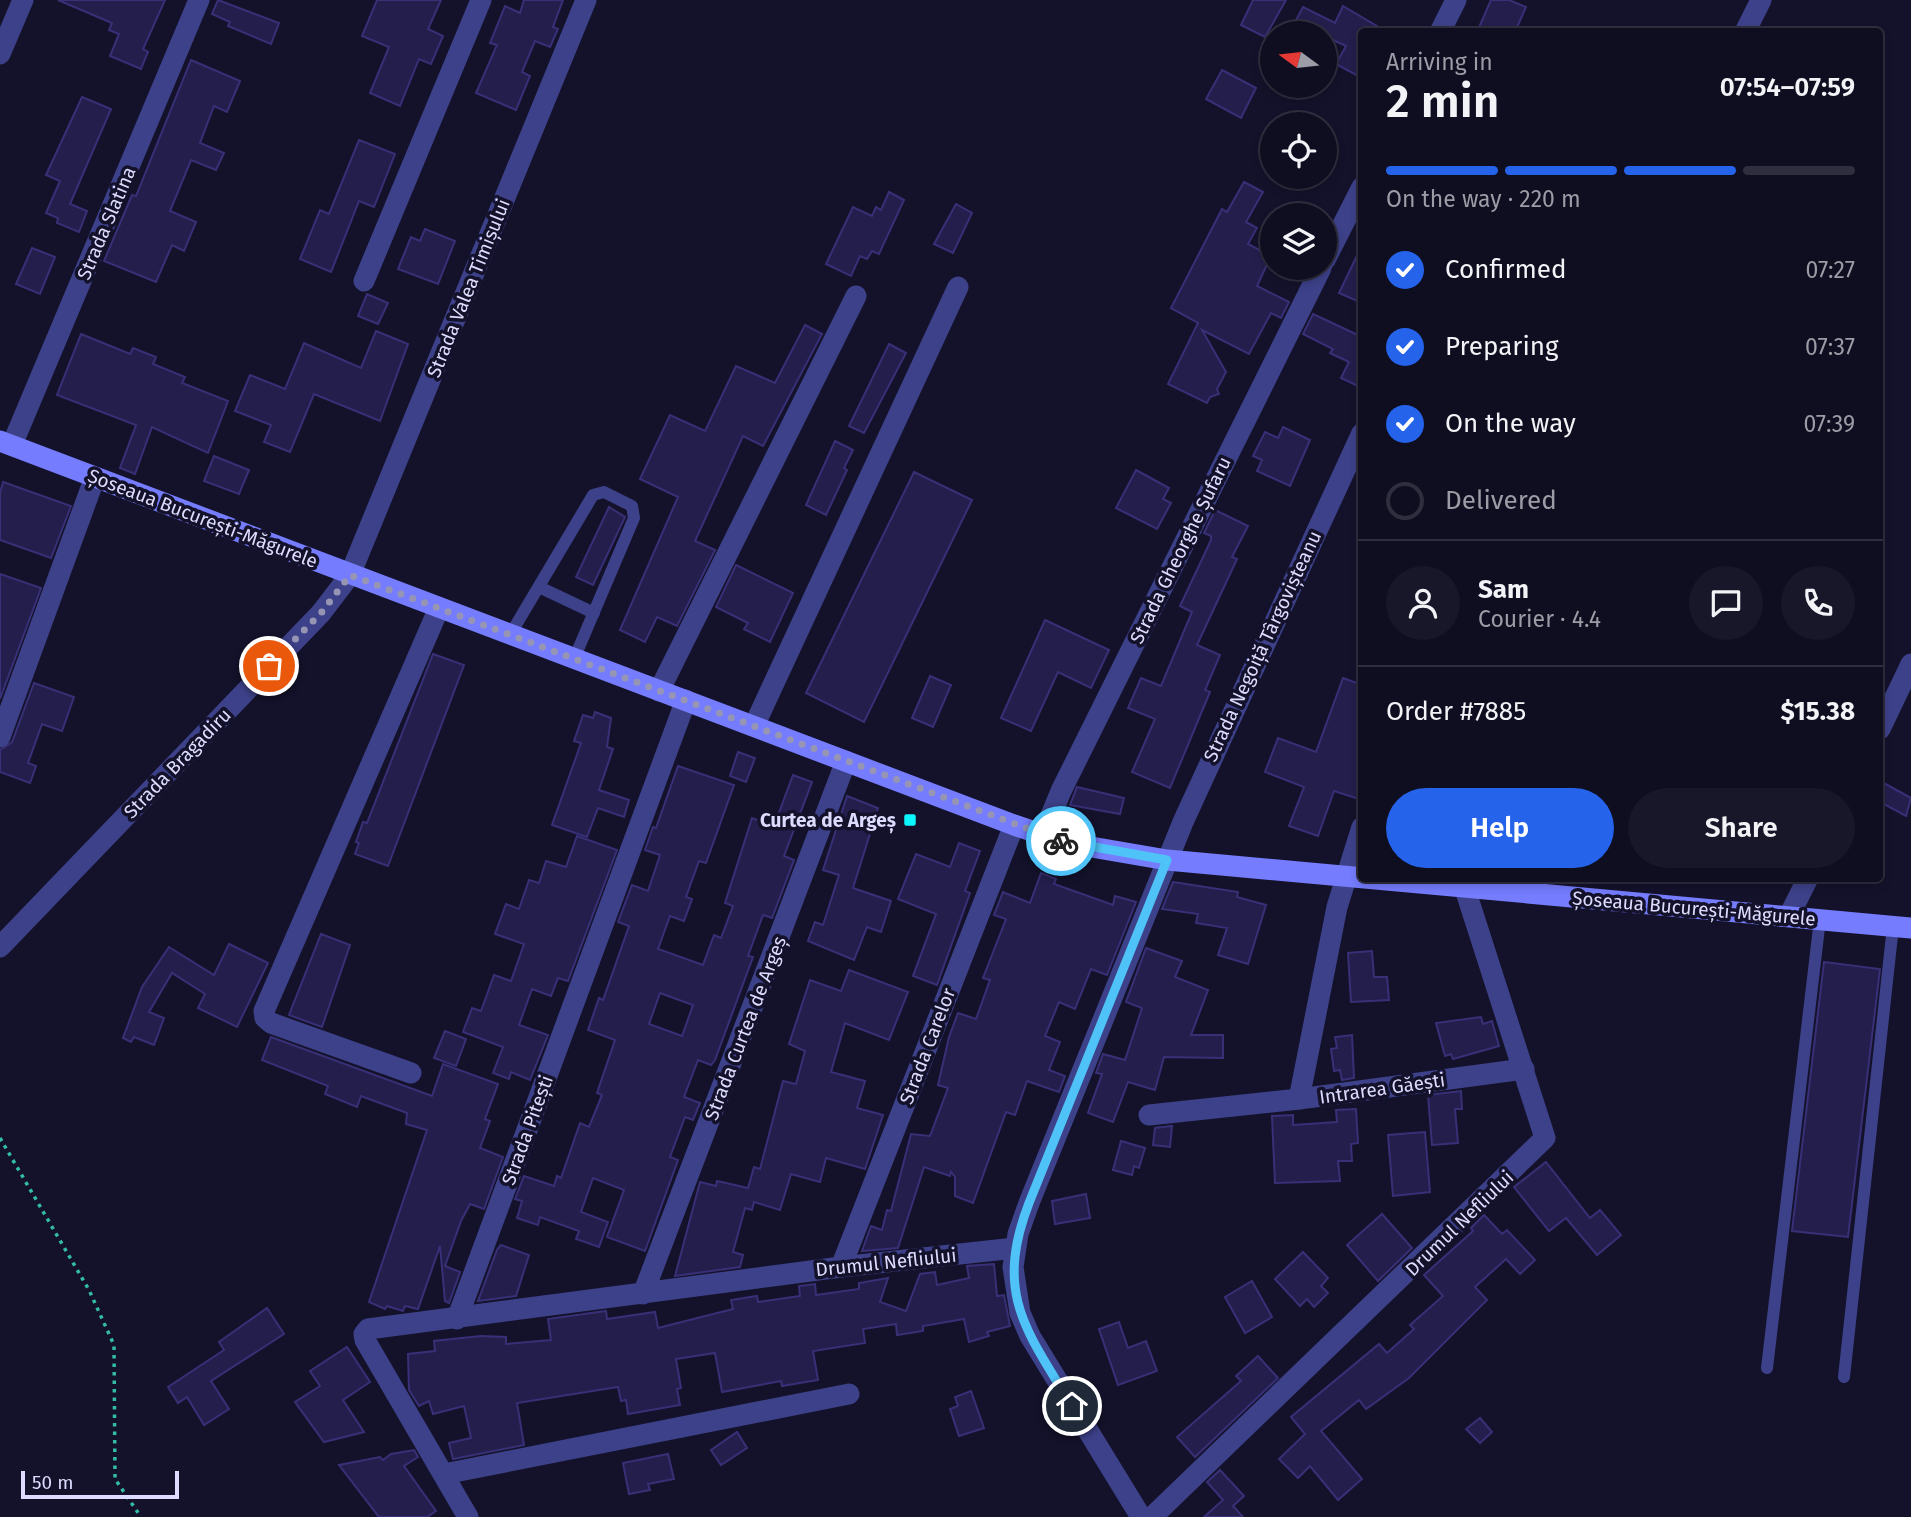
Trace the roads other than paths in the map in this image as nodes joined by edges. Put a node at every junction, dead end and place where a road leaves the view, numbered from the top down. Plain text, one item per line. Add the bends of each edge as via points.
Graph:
1 (23, 0) edge
2 (199, 0) edge
3 (481, 0) edge
4 (586, 0) edge
5 (1456, 0) edge
6 (1761, 0) edge
7 (1442, 28) edge
8 (1747, 28) edge
9 (0, 54) edge
10 (1358, 195) edge
11 (1337, 236) edge
12 (1315, 280) edge
13 (364, 281) dead end
14 (958, 287) dead end
15 (856, 296) dead end
16 (1358, 441) edge
17 (6, 443) edge
18 (95, 477) junction
19 (350, 575) junction
20 (539, 587) junction
21 (439, 608) junction
22 (594, 613) junction
23 (510, 635) junction
24 (575, 659) junction
25 (1911, 664) edge
26 (659, 691) junction
27 (686, 700) junction
28 (1883, 723) edge
29 (754, 726) junction
30 (0, 737) edge
31 (846, 761) junction
32 (1014, 825) junction
33 (1044, 835) junction
34 (1358, 839) edge
35 (1167, 860) junction
36 (1345, 878) junction
37 (1358, 879) edge
38 (1389, 882) edge
39 (1806, 882) edge
40 (1465, 889) junction
41 (1789, 916) junction
42 (1820, 919) junction
43 (1902, 927) edge
44 (0, 947) edge
45 (1524, 1069) junction
46 (411, 1073) dead end
47 (1299, 1099) junction
48 (1149, 1115) dead end
49 (1015, 1248) junction
50 (841, 1267) junction
51 (643, 1294) junction
52 (457, 1319) junction
53 (1767, 1368) dead end
54 (1844, 1377) dead end
55 (849, 1394) dead end
56 (444, 1474) junction
57 (468, 1517) edge
58 (1142, 1517) edge
59 (1152, 1517) edge

1 - 9 street
2 - 17 street, Strada Slatina
3 - 13 street
4 - 19 street, Strada Valea Timișului
5 - 7 street
6 - 8 street
10 - 11 street
12 - 33 street, Strada Gheorghe Șufaru via 1061,791
14 - 29 street
15 - 26 street
16 - 35 street, Strada Negoiță Târgovișteanu
17 - 18 main road, Șoseaua București-Măgurele
18 - 19 main road, Șoseaua București-Măgurele
18 - 30 street
19 - 21 main road, Șoseaua București-Măgurele
19 - 44 street, Strada Bragadiru via 321,613
20 - 22 lane
20 - 22 lane via 593,495 604,492 632,506 634,518
20 - 23 lane
21 - 23 main road, Șoseaua București-Măgurele
21 - 46 street via 264,1011 271,1023
22 - 24 lane
23 - 24 main road, Șoseaua București-Măgurele
24 - 26 main road, Șoseaua București-Măgurele
25 - 28 street
26 - 27 main road, Șoseaua București-Măgurele
27 - 29 main road, Șoseaua București-Măgurele
27 - 52 street, Strada Pitești
29 - 31 main road, Șoseaua București-Măgurele
31 - 32 main road, Șoseaua București-Măgurele
31 - 51 street, Strada Curtea de Argeș
32 - 33 main road, Șoseaua București-Măgurele
32 - 50 street, Strada Carelor
33 - 35 main road, Șoseaua București-Măgurele via 1100,850
34 - 36 street, Intrarea Găești
35 - 36 main road, Șoseaua București-Măgurele
35 - 49 street, Strada Negoiță Târgovișteanu
36 - 37 main road, Șoseaua București-Măgurele
36 - 47 street, Intrarea Găești
38 - 40 main road, Șoseaua București-Măgurele
39 - 41 street
40 - 41 main road, Șoseaua București-Măgurele
40 - 45 street, Drumul Nefliului
41 - 42 main road, Șoseaua București-Măgurele
42 - 43 main road, Șoseaua București-Măgurele
42 - 53 lane
43 - 54 lane
45 - 47 street, Intrarea Găești
45 - 59 street, Drumul Nefliului via 1545,1134 1542,1143
47 - 48 street
49 - 50 street, Drumul Nefliului
49 - 58 street via 1013,1281 1030,1336
50 - 51 street, Drumul Nefliului
51 - 52 street, Drumul Nefliului
52 - 56 street via 368,1329 364,1334
55 - 56 street
56 - 57 street

